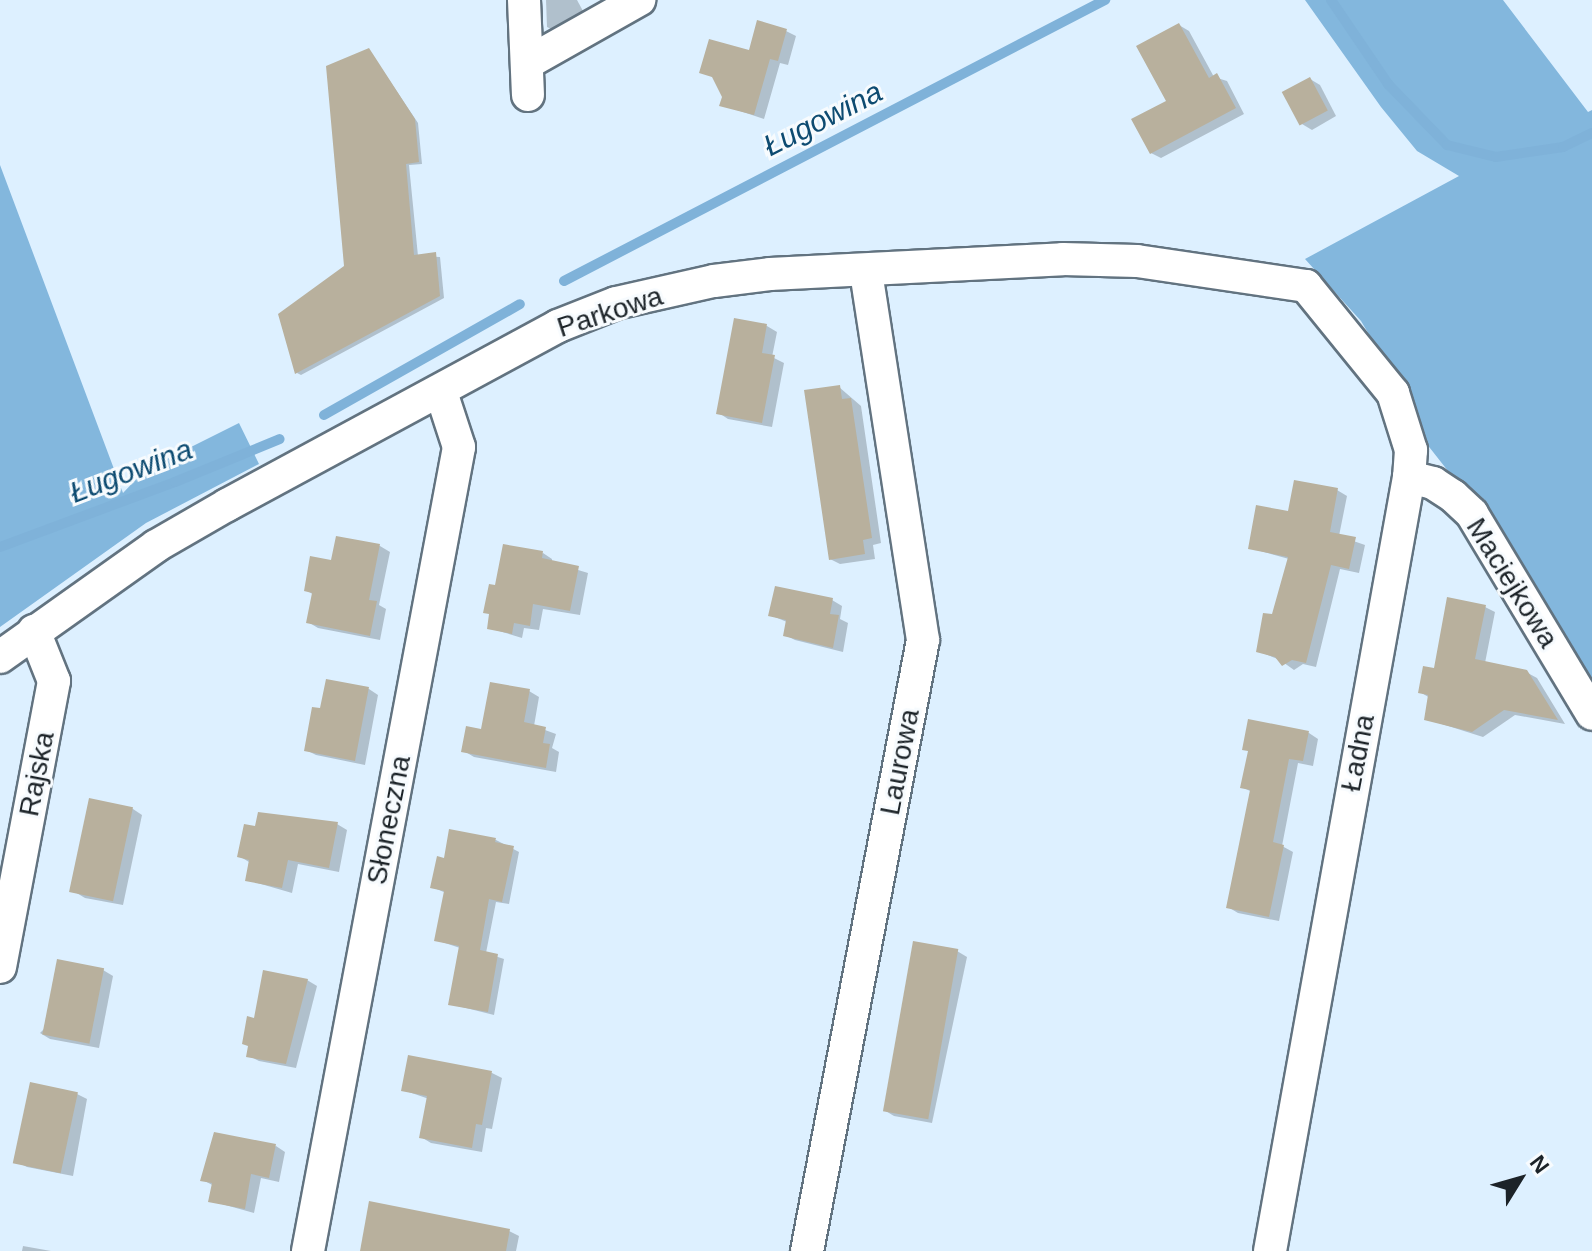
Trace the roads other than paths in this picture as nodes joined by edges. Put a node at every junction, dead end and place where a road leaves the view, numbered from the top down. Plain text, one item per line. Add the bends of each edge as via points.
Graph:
1 (524, 0) edge
2 (639, 0) edge
3 (527, 63) junction
4 (528, 95) dead end
5 (866, 271) junction
6 (1306, 286) joint
7 (441, 392) junction
8 (1409, 477) junction
9 (34, 631) junction
10 (0, 657) edge
11 (1592, 714) edge
12 (0, 967) edge
13 (308, 1251) edge
14 (807, 1251) edge
15 (1270, 1251) edge

1 - 3 street
2 - 3 street
3 - 4 street
5 - 6 street, Parkowa via 1063,259 1137,261
5 - 7 street, Parkowa via 714,281 616,303 558,326
5 - 14 street, Laurowa via 923,640
6 - 8 street, Ładna via 1393,393 1411,450
7 - 9 street, Parkowa via 156,546
7 - 13 street, Słoneczna via 459,447
8 - 11 street, Maciejkowa via 1433,483 1472,514
8 - 15 street, Ładna
9 - 10 street, Parkowa
9 - 12 street, Rajska via 54,681

